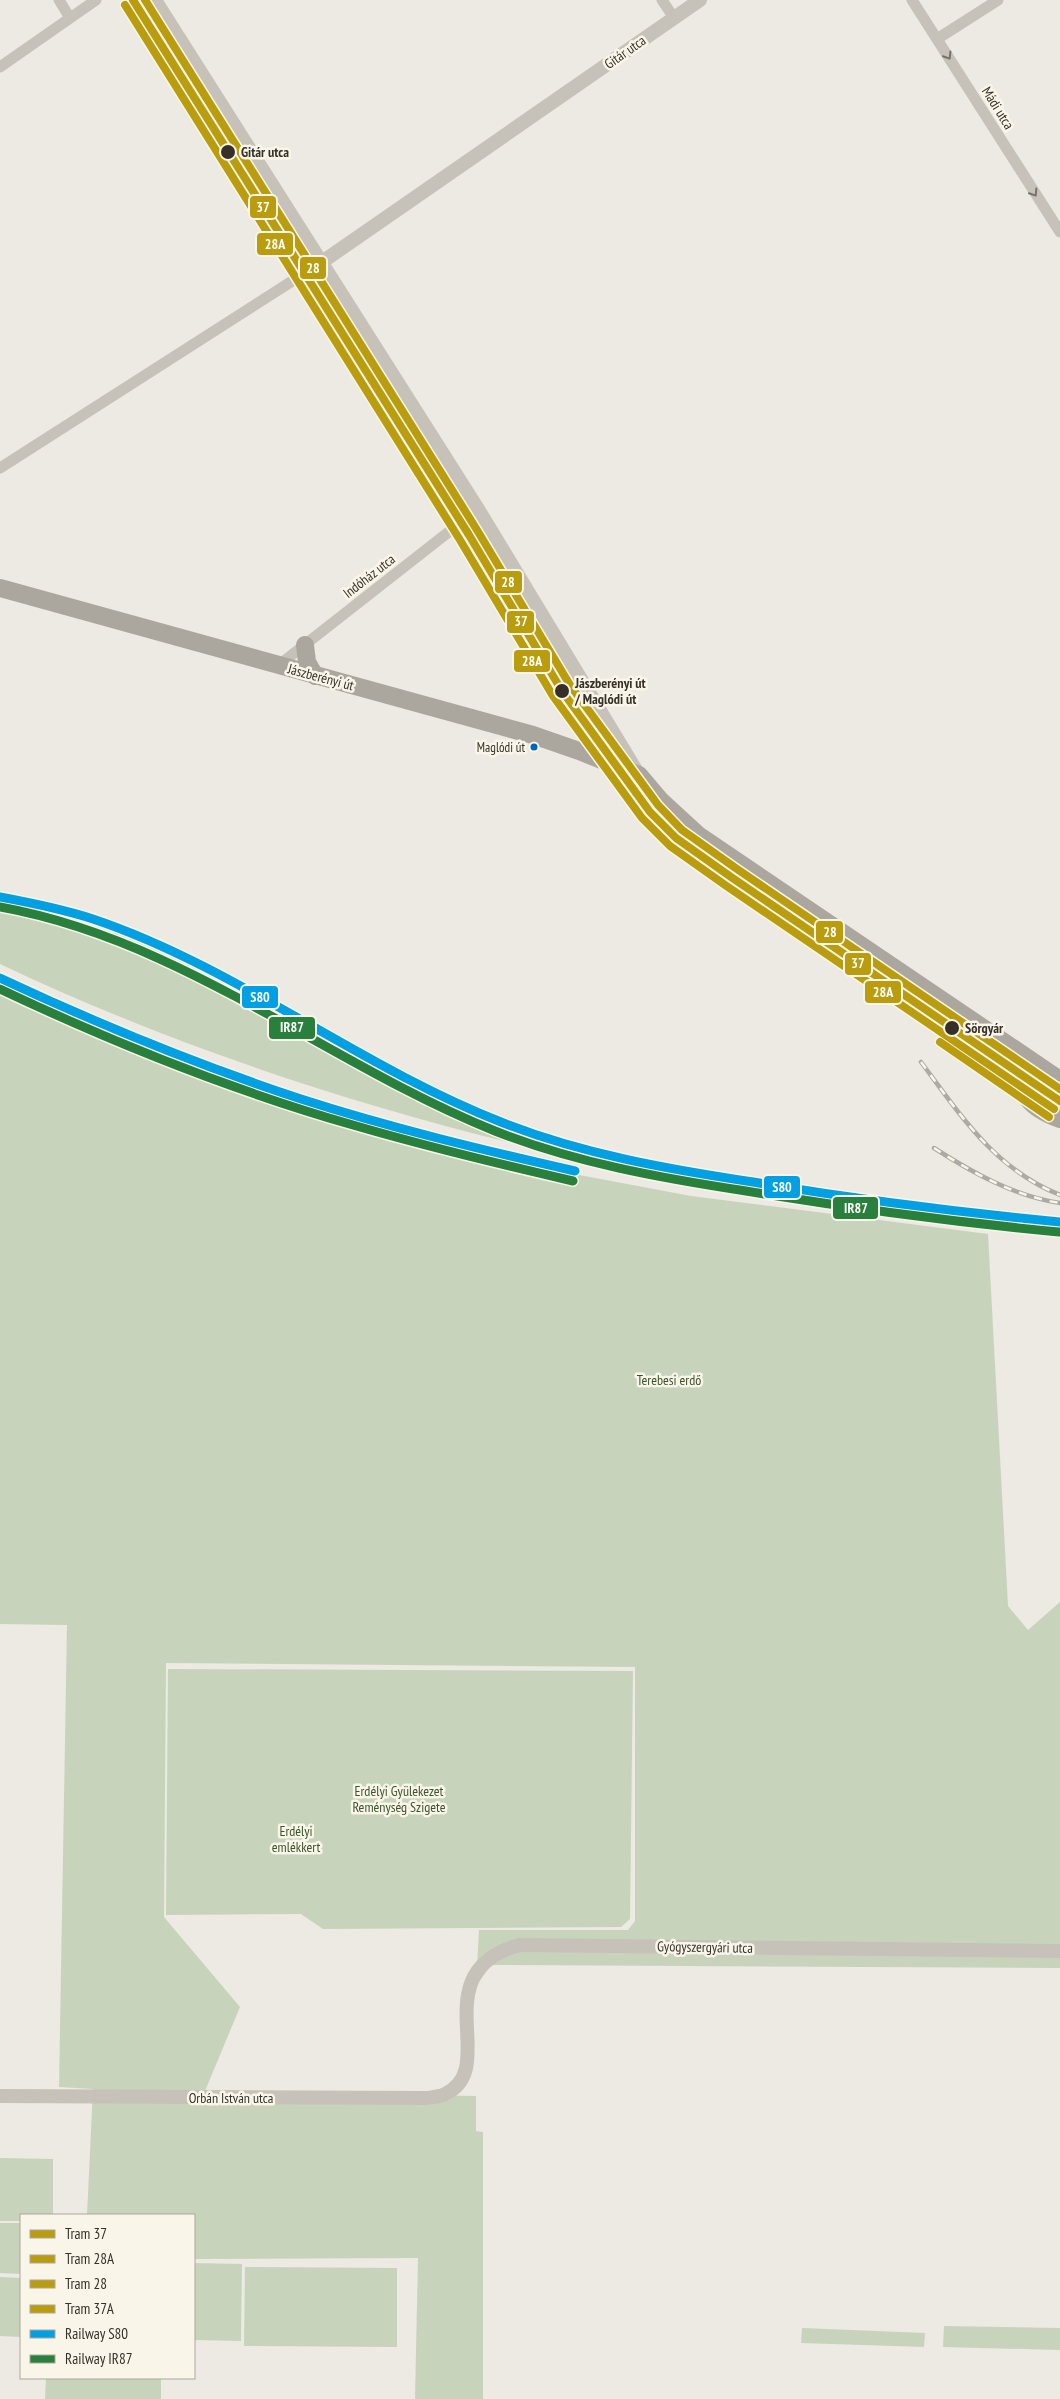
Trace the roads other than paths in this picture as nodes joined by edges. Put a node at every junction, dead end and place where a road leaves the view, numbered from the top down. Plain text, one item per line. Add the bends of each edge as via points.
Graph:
1 (59, 0) edge
2 (96, 0) edge
3 (155, 0) edge
4 (662, 0) edge
5 (700, 0) edge
6 (912, 0) edge
7 (998, 0) edge
8 (70, 18) junction
9 (674, 18) junction
10 (937, 39) junction
11 (0, 67) edge
12 (1060, 232) edge
13 (322, 262) junction
14 (0, 468) edge
15 (478, 509) junction
16 (0, 588) edge
17 (305, 645) junction
18 (279, 665) junction
19 (315, 676) junction
20 (639, 775) junction
21 (1007, 1045) junction
22 (1058, 1079) edge
23 (1021, 1089) junction
24 (1060, 1118) edge
25 (1060, 1951) edge
26 (458, 2084) joint
27 (0, 2096) edge

1 - 8 street
2 - 8 street
3 - 13 street
4 - 9 street
5 - 9 street, Gitár utca
6 - 10 street, Mádi utca
7 - 10 street
8 - 11 street
9 - 13 street, Gitár utca
10 -> 12 street, Mádi utca
13 - 14 street, Gitár utca
13 - 15 street
15 - 17 street, Indóház utca
15 - 20 street
16 - 18 main road, Jászberényi út
17 - 18 street, Indóház utca
17 - 19 main road via 307,662
18 - 19 main road, Jászberényi út
19 - 20 main road, Jászberényi út via 534,735
20 - 21 main road via 661,801 698,835
21 - 22 main road
21 - 23 main road
22 - 23 main road via 1041,1073 1033,1074
23 - 24 main road via 1031,1103
25 - 26 street, Gyógyszergyári utca via 519,1945 499,1951 484,1961 474,1976 468,1990 465,2073
26 - 27 street, Orbán István utca via 445,2094 426,2098

